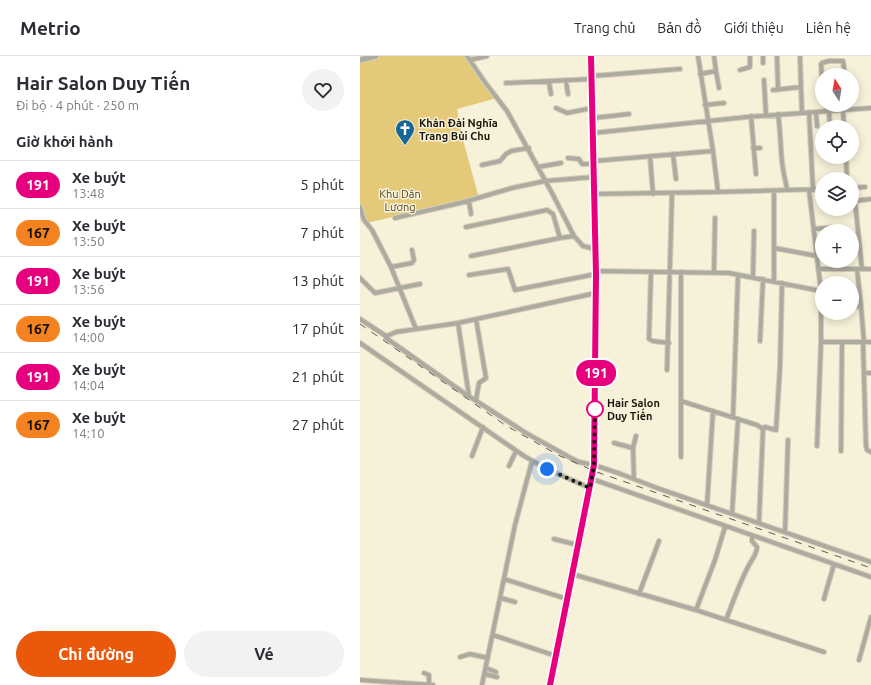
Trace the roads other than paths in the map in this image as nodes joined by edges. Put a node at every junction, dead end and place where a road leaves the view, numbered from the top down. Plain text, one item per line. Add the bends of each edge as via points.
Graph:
1 (376, 56) edge
2 (467, 56) edge
3 (487, 56) edge
4 (592, 56) edge
5 (698, 56) edge
6 (714, 56) edge
7 (750, 56) edge
8 (763, 56) edge
9 (777, 56) edge
10 (800, 56) edge
11 (830, 58) edge
12 (360, 60) edge
13 (470, 60) junction
14 (763, 63) dead end
15 (821, 68) edge
16 (844, 68) edge
17 (680, 69) dead end
18 (740, 70) dead end
19 (716, 71) junction
20 (700, 74) junction
21 (592, 78) junction
22 (764, 80) dead end
23 (566, 81) junction
24 (549, 82) junction
25 (506, 83) dead end
26 (801, 87) junction
27 (719, 88) dead end
28 (778, 89) junction
29 (773, 90) dead end
30 (551, 94) dead end
31 (568, 94) dead end
32 (724, 103) dead end
33 (705, 105) junction
34 (859, 107) edge
35 (556, 108) dead end
36 (592, 108) junction
37 (871, 108) edge
38 (809, 112) junction
39 (815, 112) edge
40 (816, 112) edge
41 (802, 113) junction
42 (629, 114) dead end
43 (778, 114) junction
44 (766, 115) junction
45 (751, 116) junction
46 (592, 118) junction
47 (817, 120) edge
48 (708, 121) junction
49 (593, 133) junction
50 (528, 148) junction
51 (753, 148) junction
52 (760, 148) dead end
53 (713, 151) junction
54 (673, 154) junction
55 (650, 156) junction
56 (568, 158) dead end
57 (561, 163) dead end
58 (594, 163) junction
59 (482, 165) dead end
60 (538, 167) junction
61 (756, 174) dead end
62 (594, 177) junction
63 (676, 180) dead end
64 (545, 181) junction
65 (859, 187) edge
66 (865, 187) dead end
67 (787, 190) junction
68 (811, 190) junction
69 (815, 190) edge
70 (774, 191) junction
71 (718, 192) junction
72 (672, 193) junction
73 (594, 194) junction
74 (653, 194) junction
75 (871, 200) edge
76 (468, 201) junction
77 (360, 207) edge
78 (361, 214) edge
79 (471, 214) dead end
80 (395, 218) dead end
81 (715, 218) dead end
82 (466, 227) dead end
83 (814, 229) joint
84 (754, 231) dead end
85 (574, 236) junction
86 (560, 238) junction
87 (815, 238) edge
88 (774, 248) junction
89 (412, 250) dead end
90 (595, 250) junction
91 (471, 256) dead end
92 (815, 256) edge
93 (391, 267) junction
94 (860, 269) junction
95 (871, 269) edge
96 (818, 270) joint
97 (651, 272) junction
98 (670, 272) junction
99 (681, 272) junction
100 (714, 272) junction
101 (596, 273) junction
102 (469, 275) dead end
103 (738, 275) junction
104 (819, 276) edge
105 (753, 277) junction
106 (360, 278) edge
107 (763, 279) junction
108 (774, 281) junction
109 (782, 283) junction
110 (420, 284) dead end
111 (400, 288) junction
112 (815, 290) edge
113 (596, 293) junction
114 (860, 306) joint
115 (360, 319) edge
116 (476, 319) junction
117 (822, 320) edge
118 (458, 323) junction
119 (416, 329) junction
120 (386, 336) junction
121 (760, 341) dead end
122 (821, 342) junction
123 (842, 342) junction
124 (864, 342) junction
125 (871, 342) edge
126 (668, 343) junction
127 (361, 345) edge
128 (667, 370) dead end
129 (864, 373) junction
130 (871, 373) edge
131 (469, 396) junction
132 (476, 400) junction
133 (681, 401) junction
134 (865, 402) junction
135 (871, 402) edge
136 (713, 411) junction
137 (732, 417) junction
138 (738, 418) junction
139 (483, 427) junction
140 (866, 427) junction
141 (871, 427) edge
142 (762, 428) junction
143 (636, 436) dead end
144 (788, 440) dead end
145 (614, 443) dead end
146 (817, 446) dead end
147 (633, 448) junction
148 (516, 451) junction
149 (841, 451) dead end
150 (871, 452) edge
151 (472, 456) dead end
152 (681, 456) dead end
153 (532, 461) junction
154 (594, 465) junction
155 (510, 466) dead end
156 (592, 479) junction
157 (634, 479) junction
158 (590, 488) junction
159 (707, 505) junction
160 (732, 514) junction
161 (759, 523) junction
162 (725, 527) junction
163 (784, 532) junction
164 (752, 536) junction
165 (554, 538) dead end
166 (659, 541) dead end
167 (578, 545) junction
168 (871, 562) edge
169 (834, 564) junction
170 (572, 574) junction
171 (871, 577) edge
172 (504, 579) junction
173 (639, 594) junction
174 (501, 598) junction
175 (567, 599) junction
176 (824, 599) dead end
177 (515, 602) dead end
178 (696, 610) junction
179 (871, 616) edge
180 (726, 620) junction
181 (493, 635) junction
182 (824, 652) dead end
183 (556, 656) junction
184 (460, 657) dead end
185 (488, 658) junction
186 (859, 660) dead end
187 (486, 668) junction
188 (496, 672) dead end
189 (424, 673) dead end
190 (485, 674) junction
191 (497, 677) dead end
192 (360, 680) edge
193 (429, 684) edge
194 (433, 685) edge
195 (482, 685) edge
196 (550, 685) edge

1 - 12 street
2 - 13 street
3 - 13 street
4 - 21 main road
5 - 20 street
6 - 19 street
7 - 18 street via 750,67
8 - 14 street
9 - 28 street
10 - 26 street
11 - 15 street via 821,63
11 - 16 street via 843,61
13 - 50 street via 507,110
17 - 21 street
19 - 20 street
19 - 27 street
20 - 33 street
21 - 23 street
21 - 36 main road
22 - 44 street
23 - 24 street
23 - 31 street
24 - 25 street
24 - 30 street
26 - 28 street
26 - 41 street
28 - 29 street
32 - 33 street
33 - 48 street
34 - 37 street
35 - 36 street via 567,113
36 - 46 main road
38 - 39 street
38 - 41 street
38 - 68 street
40 - 47 street
41 - 43 street
42 - 46 street
43 - 44 street
43 - 67 street
44 - 45 street
45 - 48 street
45 - 51 street
46 - 49 main road
48 - 49 street
48 - 53 street
49 - 58 main road
50 - 59 street via 511,151 500,161
50 - 60 street
51 - 52 street
51 - 61 street
53 - 54 street
53 - 71 street via 716,156
54 - 55 street
54 - 63 street
55 - 58 street
55 - 74 street
56 - 58 street via 579,159 582,164
57 - 60 street
58 - 62 main road
60 - 64 street
62 - 64 street
62 - 73 main road
64 - 76 street
64 - 85 street
65 - 66 street
67 - 68 street
67 - 70 street
68 - 69 street
68 - 83 street
70 - 71 street
70 - 88 street
71 - 72 street
72 - 74 street
72 - 98 street
73 - 74 street
73 - 90 main road
75 - 94 street via 855,201
76 - 79 street
76 - 80 street
77 - 78 street
78 - 93 street
81 - 100 street
82 - 86 street via 547,210 553,214
83 - 87 street
84 - 105 street
85 - 86 street
85 - 90 street via 583,246
86 - 91 street
88 - 92 street
88 - 108 street
89 - 93 street via 412,263
90 - 101 main road
93 - 111 street
94 - 95 street
94 - 96 street
94 - 114 street
96 - 104 street
97 - 98 street
97 - 101 street
97 - 126 street via 648,339
98 - 99 street
98 - 126 street
99 - 100 street
99 - 133 street
100 - 103 street
101 - 102 street via 515,290 507,269
101 - 113 main road
103 - 105 street
103 - 137 street
105 - 107 street
106 - 111 street via 375,293
107 - 108 street
107 - 121 street
108 - 109 street
109 - 112 street
109 - 142 street via 776,430
110 - 111 street
111 - 119 street
113 - 116 street
113 - 154 main road
114 - 124 street
115 - 120 street
116 - 118 street
116 - 132 street via 486,378 479,383
117 - 122 street
118 - 119 street
118 - 131 street
119 - 120 street
120 - 131 street via 389,341
122 - 123 street
122 - 146 street
123 - 124 street
123 - 149 street
124 - 125 street
124 - 129 street
126 - 128 street
127 - 139 street
129 - 130 street
129 - 134 street
131 - 132 street
132 - 154 street via 556,451 579,462
133 - 136 street
133 - 152 street
134 - 135 street
134 - 140 street
136 - 137 street
136 - 159 street
137 - 138 street
138 - 142 street
138 - 160 street
139 - 148 street
139 - 151 street
140 - 141 street
140 - 150 street via 866,446
142 - 161 street
143 - 147 street
144 - 163 street
145 - 147 street
147 - 157 street
148 - 153 street
148 - 155 street
153 - 158 street
153 - 172 street
154 - 156 main road
154 - 157 street
156 - 158 main road
156 - 162 street
157 - 159 street
158 - 167 main road
159 - 160 street
160 - 161 street
161 - 163 street
162 - 164 street
162 - 178 street
163 - 168 street
164 - 169 street
164 - 180 street via 757,552 748,566
165 - 167 street
166 - 173 street
167 - 170 main road
169 - 171 street
169 - 176 street
170 - 173 street
170 - 175 main road
172 - 174 street
172 - 175 street
173 - 178 street
174 - 177 street
174 - 181 street
175 - 183 main road
178 - 180 street
179 - 186 street
180 - 182 street
181 - 183 street
181 - 185 street
183 - 196 main road
184 - 185 street via 470,654
185 - 187 street
187 - 188 street
187 - 190 street
189 - 193 street via 429,675
190 - 191 street
190 - 195 street
192 - 193 street
193 - 194 street

